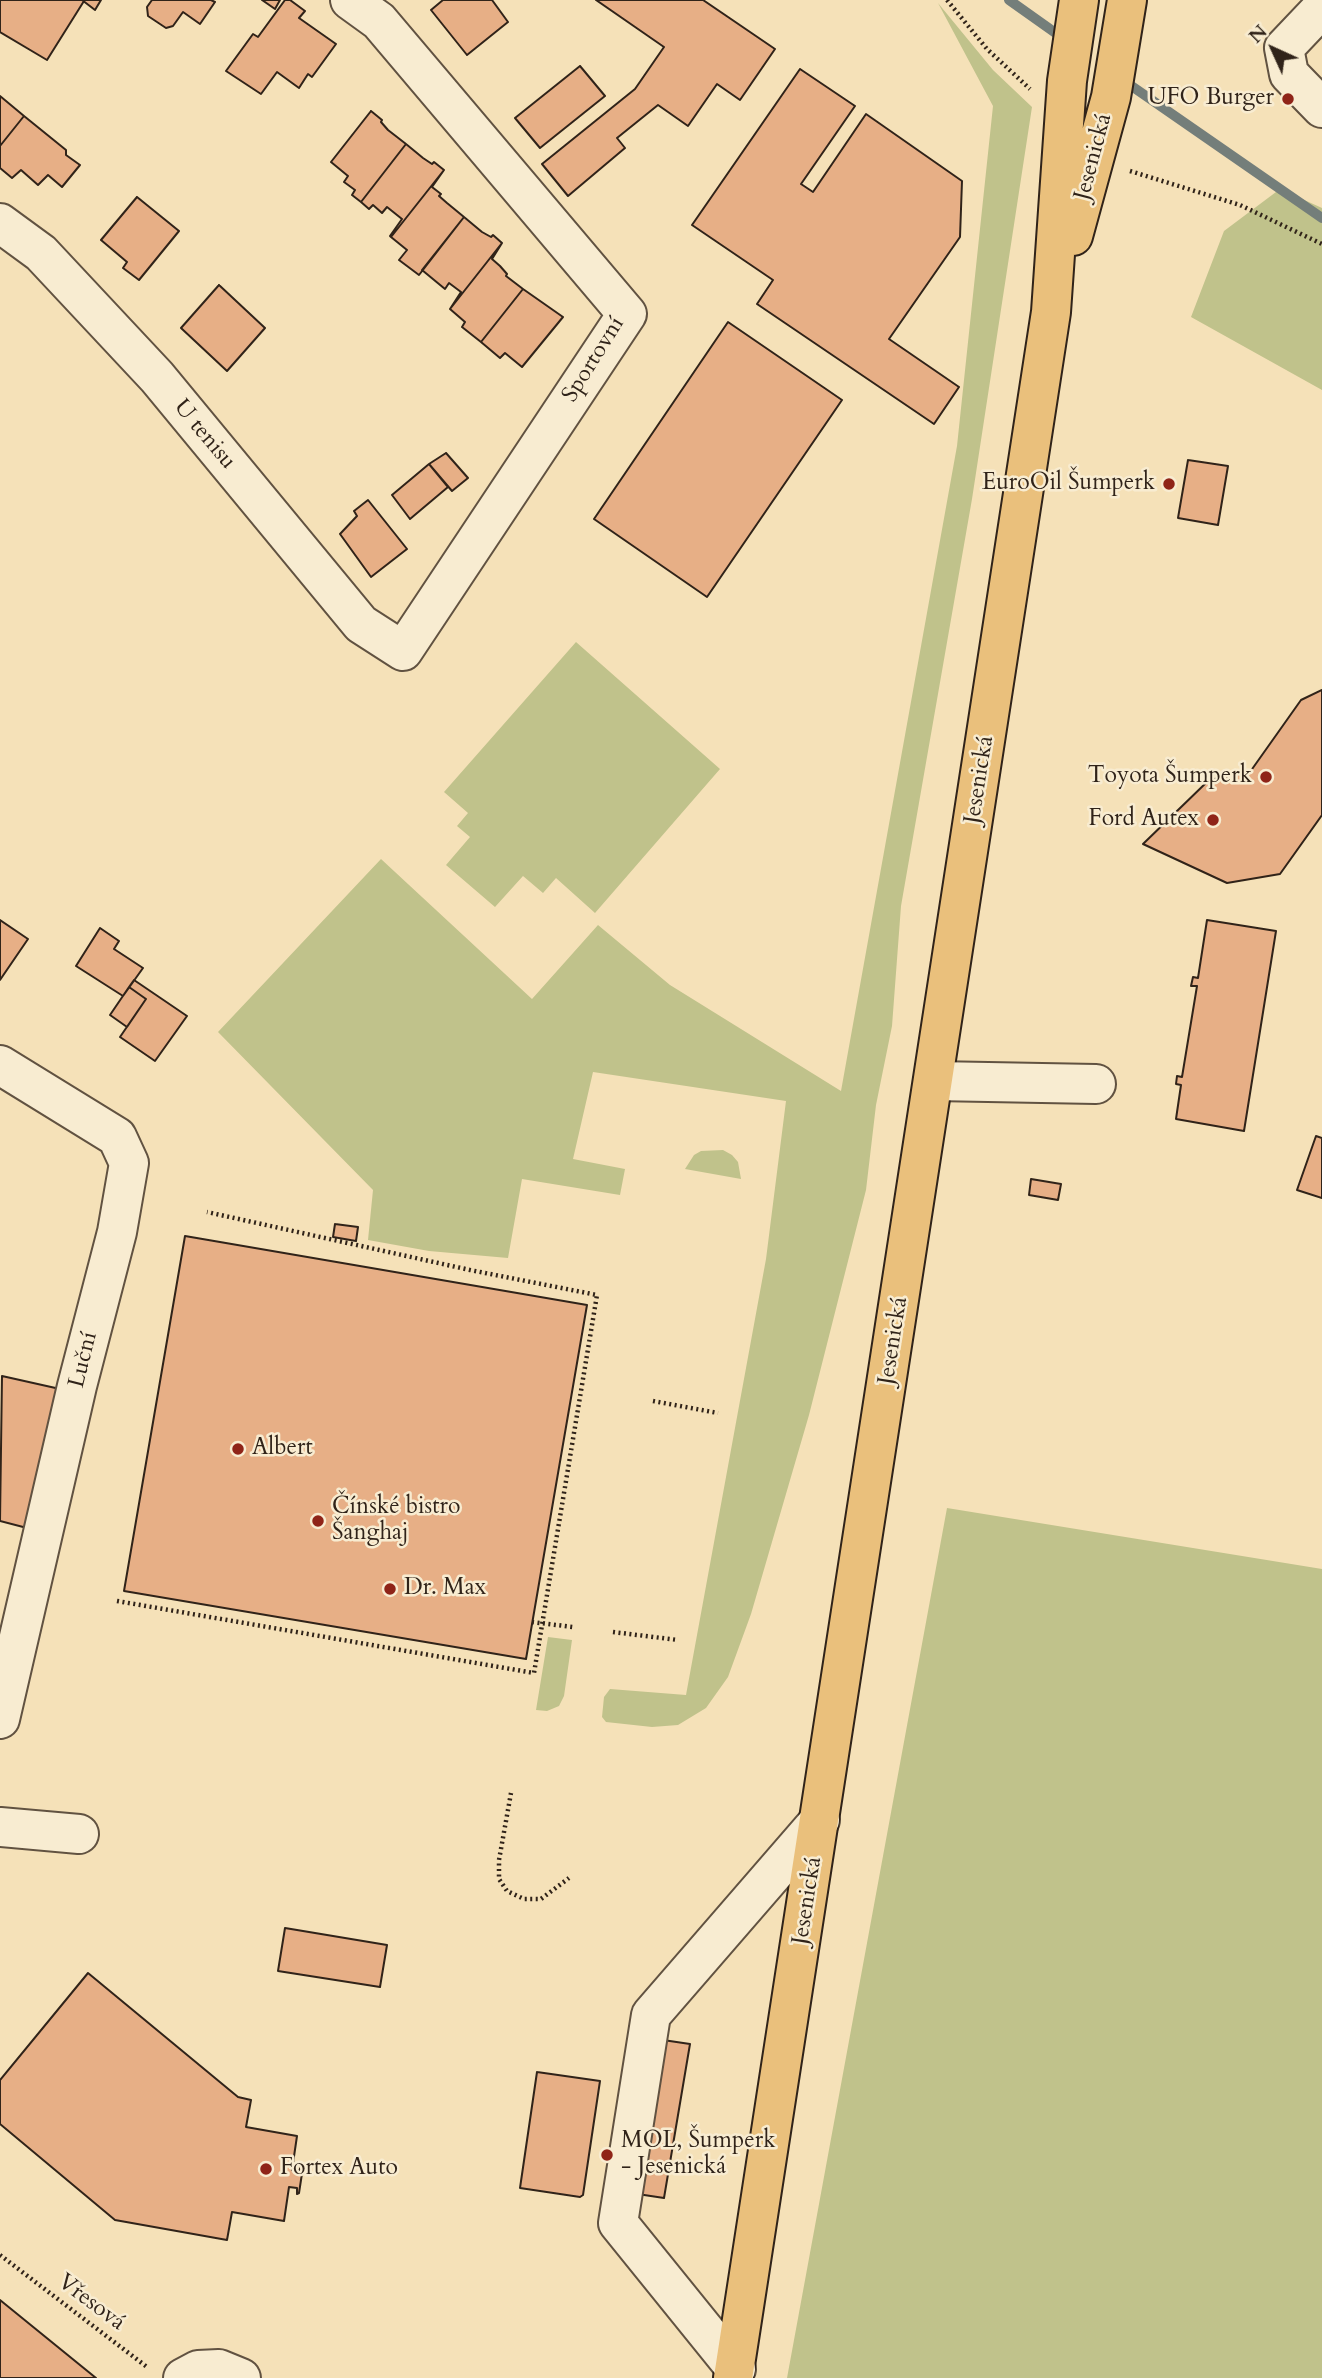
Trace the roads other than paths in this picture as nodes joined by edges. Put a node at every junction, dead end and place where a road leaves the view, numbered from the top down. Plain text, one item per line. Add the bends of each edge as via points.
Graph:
1 (350, 0) edge
2 (1079, 0) edge
3 (1127, 0) edge
4 (1322, 8) edge
5 (1322, 108) edge
6 (0, 223) edge
7 (1051, 312) junction
8 (402, 651) joint
9 (0, 1065) edge
10 (934, 1081) junction
11 (1096, 1084) dead end
12 (0, 1719) edge
13 (820, 1821) junction
14 (0, 1827) edge
15 (79, 1834) dead end
16 (167, 2374) edge
17 (735, 2375) edge
18 (242, 2378) edge

1 - 8 street, Sportovní via 379,21 627,314
2 - 7 main road, Jesenická via 1070,61
3 - 7 main road, Jesenická via 1111,97
4 - 5 street via 1284,48 1289,74
6 - 8 street, U tenisu via 41,253 157,377 361,624
7 - 10 main road, Jesenická
9 - 12 street, Luční via 117,1137 129,1163 117,1233
10 - 11 street
10 - 13 main road, Jesenická
13 - 17 main road, Jesenická
13 - 17 street via 651,2015 618,2223
14 - 15 street
16 - 18 street via 219,2369

